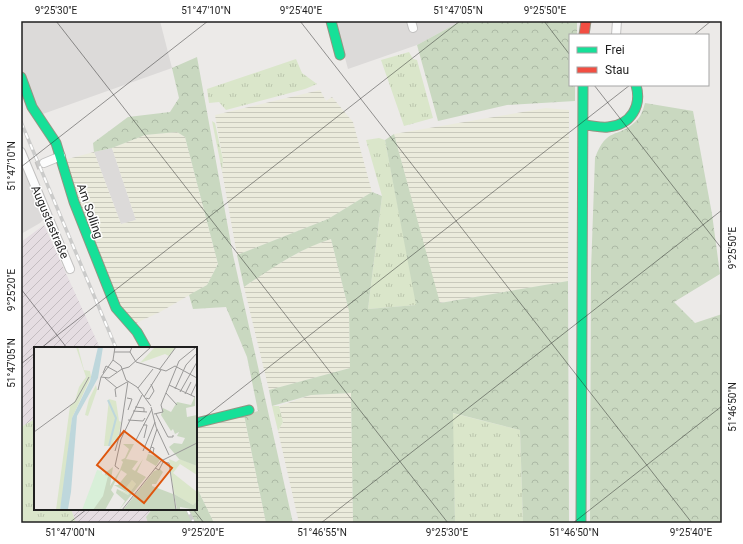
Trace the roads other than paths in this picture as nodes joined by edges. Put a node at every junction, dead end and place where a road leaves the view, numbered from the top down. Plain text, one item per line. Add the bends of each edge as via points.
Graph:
1 (331, 21) edge
2 (586, 21) edge
3 (617, 21) edge
4 (584, 34) edge
5 (616, 34) edge
6 (340, 55) dead end
7 (21, 77) edge
8 (584, 86) edge
9 (636, 86) edge
10 (583, 125) junction
11 (21, 152) edge
12 (60, 156) junction
13 (27, 169) junction
14 (70, 269) dead end
15 (145, 347) edge
16 (249, 410) dead end
17 (197, 423) edge
18 (581, 523) edge

1 - 6 street
2 - 4 street
3 - 5 street
7 - 12 street, Am Solling via 32,107 56,143
8 - 10 street
9 - 10 street via 639,101 636,111 630,118 608,127
10 - 18 street
11 - 13 street, Augustastraße
12 - 13 street
12 - 15 street, Am Solling via 74,202 106,287 116,308 137,332
13 - 14 street, Augustastraße
16 - 17 street

